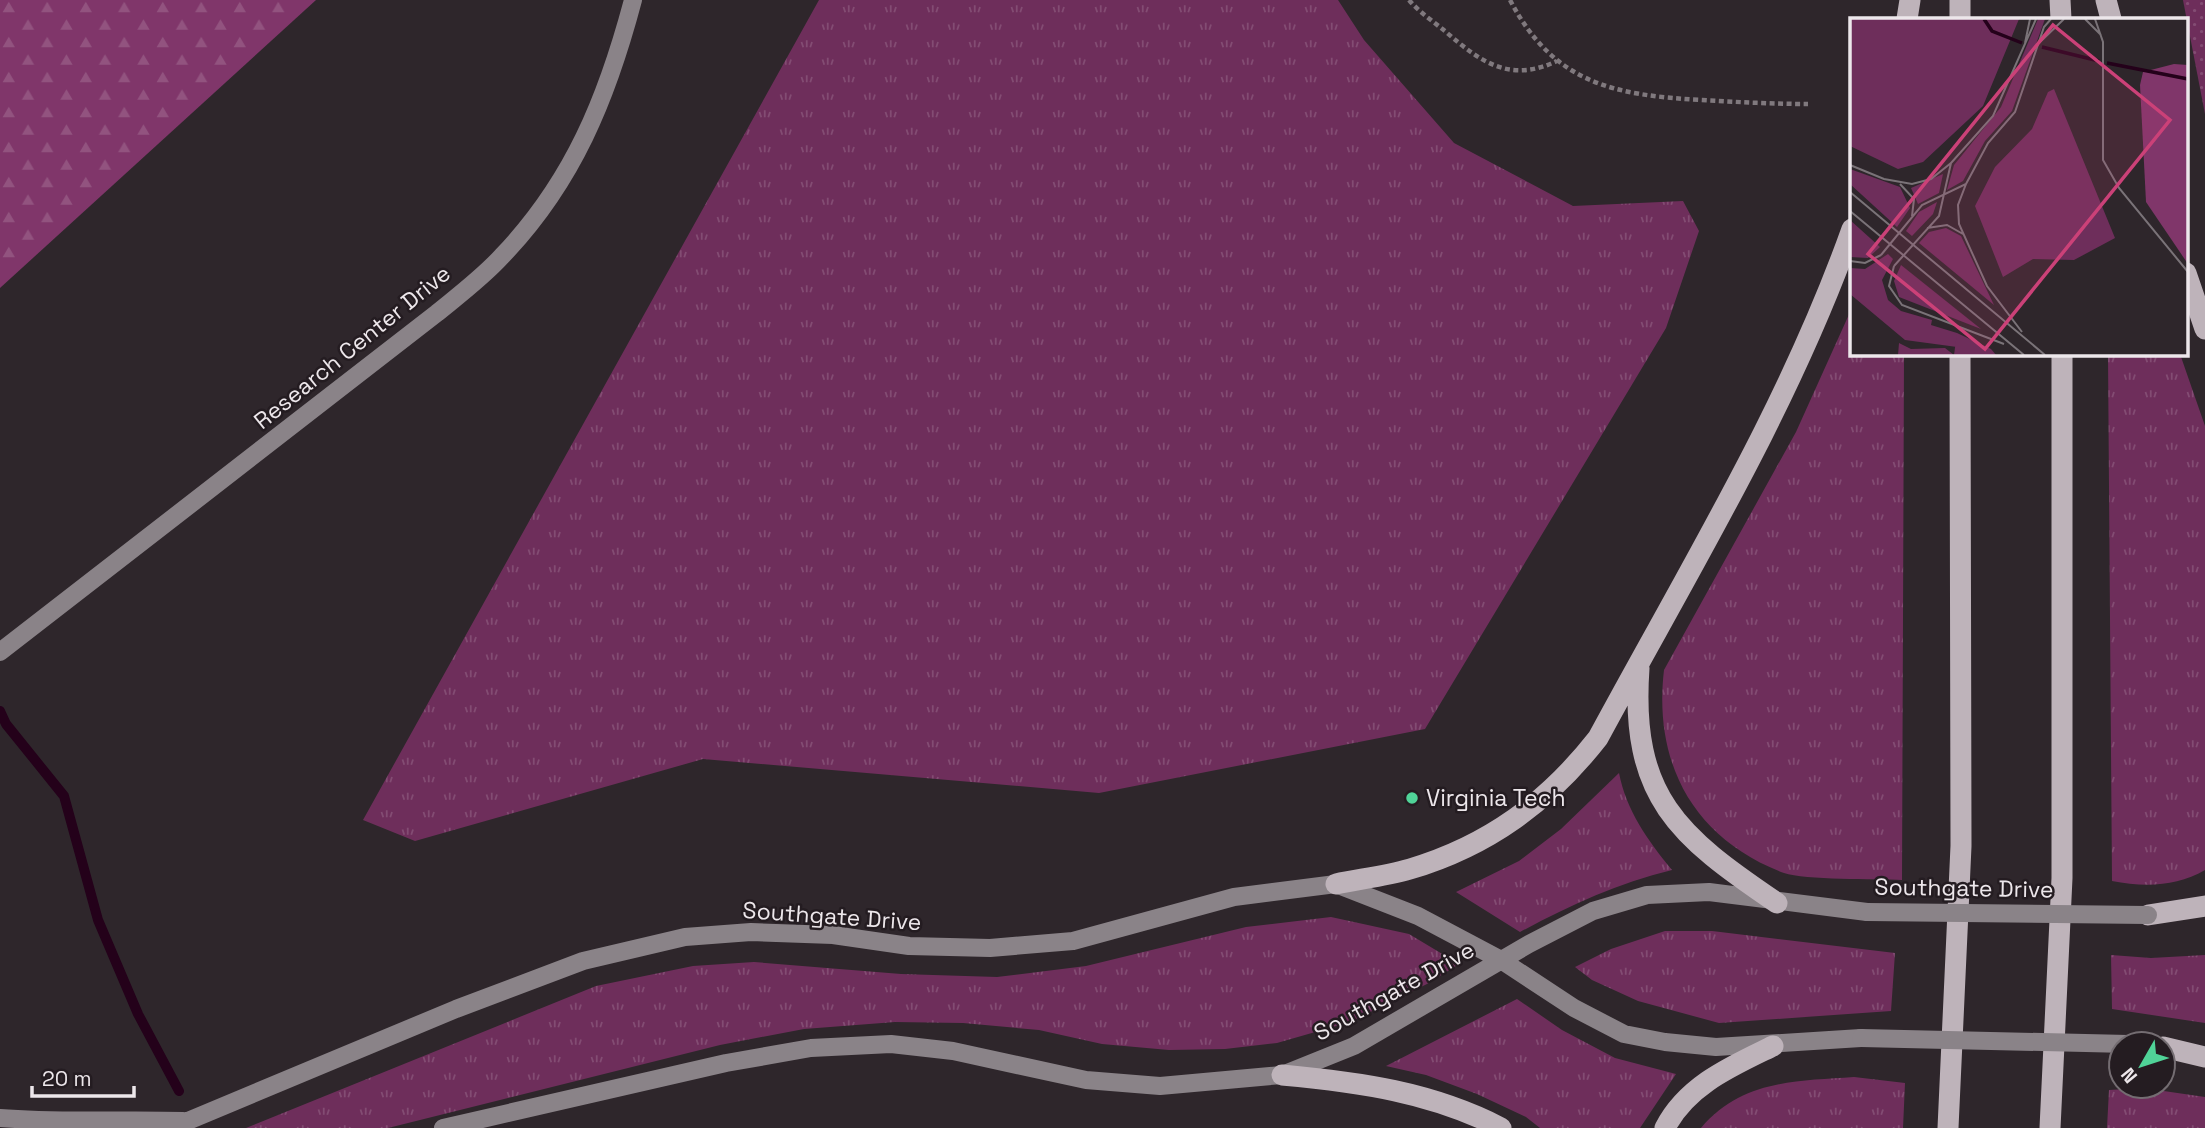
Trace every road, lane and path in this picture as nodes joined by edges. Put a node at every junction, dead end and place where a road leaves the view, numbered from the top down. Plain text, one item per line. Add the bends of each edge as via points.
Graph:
1 (633, 0) edge
2 (1409, 0) edge
3 (1510, 0) edge
4 (1910, 0) edge
5 (1960, 0) edge
6 (2060, 0) edge
7 (2106, 0) edge
8 (1907, 18) edge
9 (1960, 18) edge
10 (2060, 18) edge
11 (2111, 18) edge
12 (1557, 61) junction
13 (1808, 104) dead end
14 (1850, 234) edge
15 (2188, 279) edge
16 (2205, 329) edge
17 (1960, 355) edge
18 (2062, 355) edge
19 (0, 652) edge
20 (1640, 659) junction
21 (1336, 884) junction
22 (1777, 903) junction
23 (2205, 906) edge
24 (2148, 915) joint
25 (1501, 960) junction
26 (2107, 1044) edge
27 (1773, 1046) junction
28 (2177, 1050) edge
29 (2205, 1057) edge
30 (1282, 1074) junction
31 (0, 1118) edge
32 (179, 1125) edge
33 (443, 1128) edge
34 (1501, 1128) edge
35 (1665, 1128) edge
36 (1948, 1128) edge
37 (2050, 1128) edge

1 - 19 main road, Research Center Drive via 618,58 586,139 552,198 502,257 437,313
2 - 12 path via 1477,59 1502,69 1535,71
3 - 12 path via 1529,32
4 - 8 highway
5 - 9 highway
6 - 10 highway
7 - 11 highway
12 - 13 path via 1625,94
14 - 20 highway via 1772,420
15 - 16 highway
17 - 36 highway via 1961,846
18 - 37 highway via 2062,878
20 - 21 highway via 1598,738 1571,772 1536,804 1498,832 1457,853 1407,870
20 - 22 highway via 1637,700 1642,752 1662,804 1717,862
21 - 25 main road, Southgate Drive via 1418,916
21 - 32 main road, Southgate Drive via 1234,897 1073,941 990,948 751,932 685,937 583,961
22 - 24 main road, Southgate Drive, bridge via 1867,912
22 - 25 main road, Southgate Drive via 1709,892 1647,895 1593,911
23 - 24 highway
25 - 27 main road, Southgate Drive via 1624,1034 1716,1047
25 - 30 main road, Southgate Drive via 1354,1046
26 - 27 main road, Southgate Drive, bridge via 1861,1038
27 - 35 highway via 1719,1072 1692,1093
28 - 29 highway
30 - 33 main road, Southgate Drive via 1160,1086 1086,1080 941,1049 891,1044 811,1048
30 - 34 highway via 1424,1096
31 - 32 main road via 65,1122 93,1118

